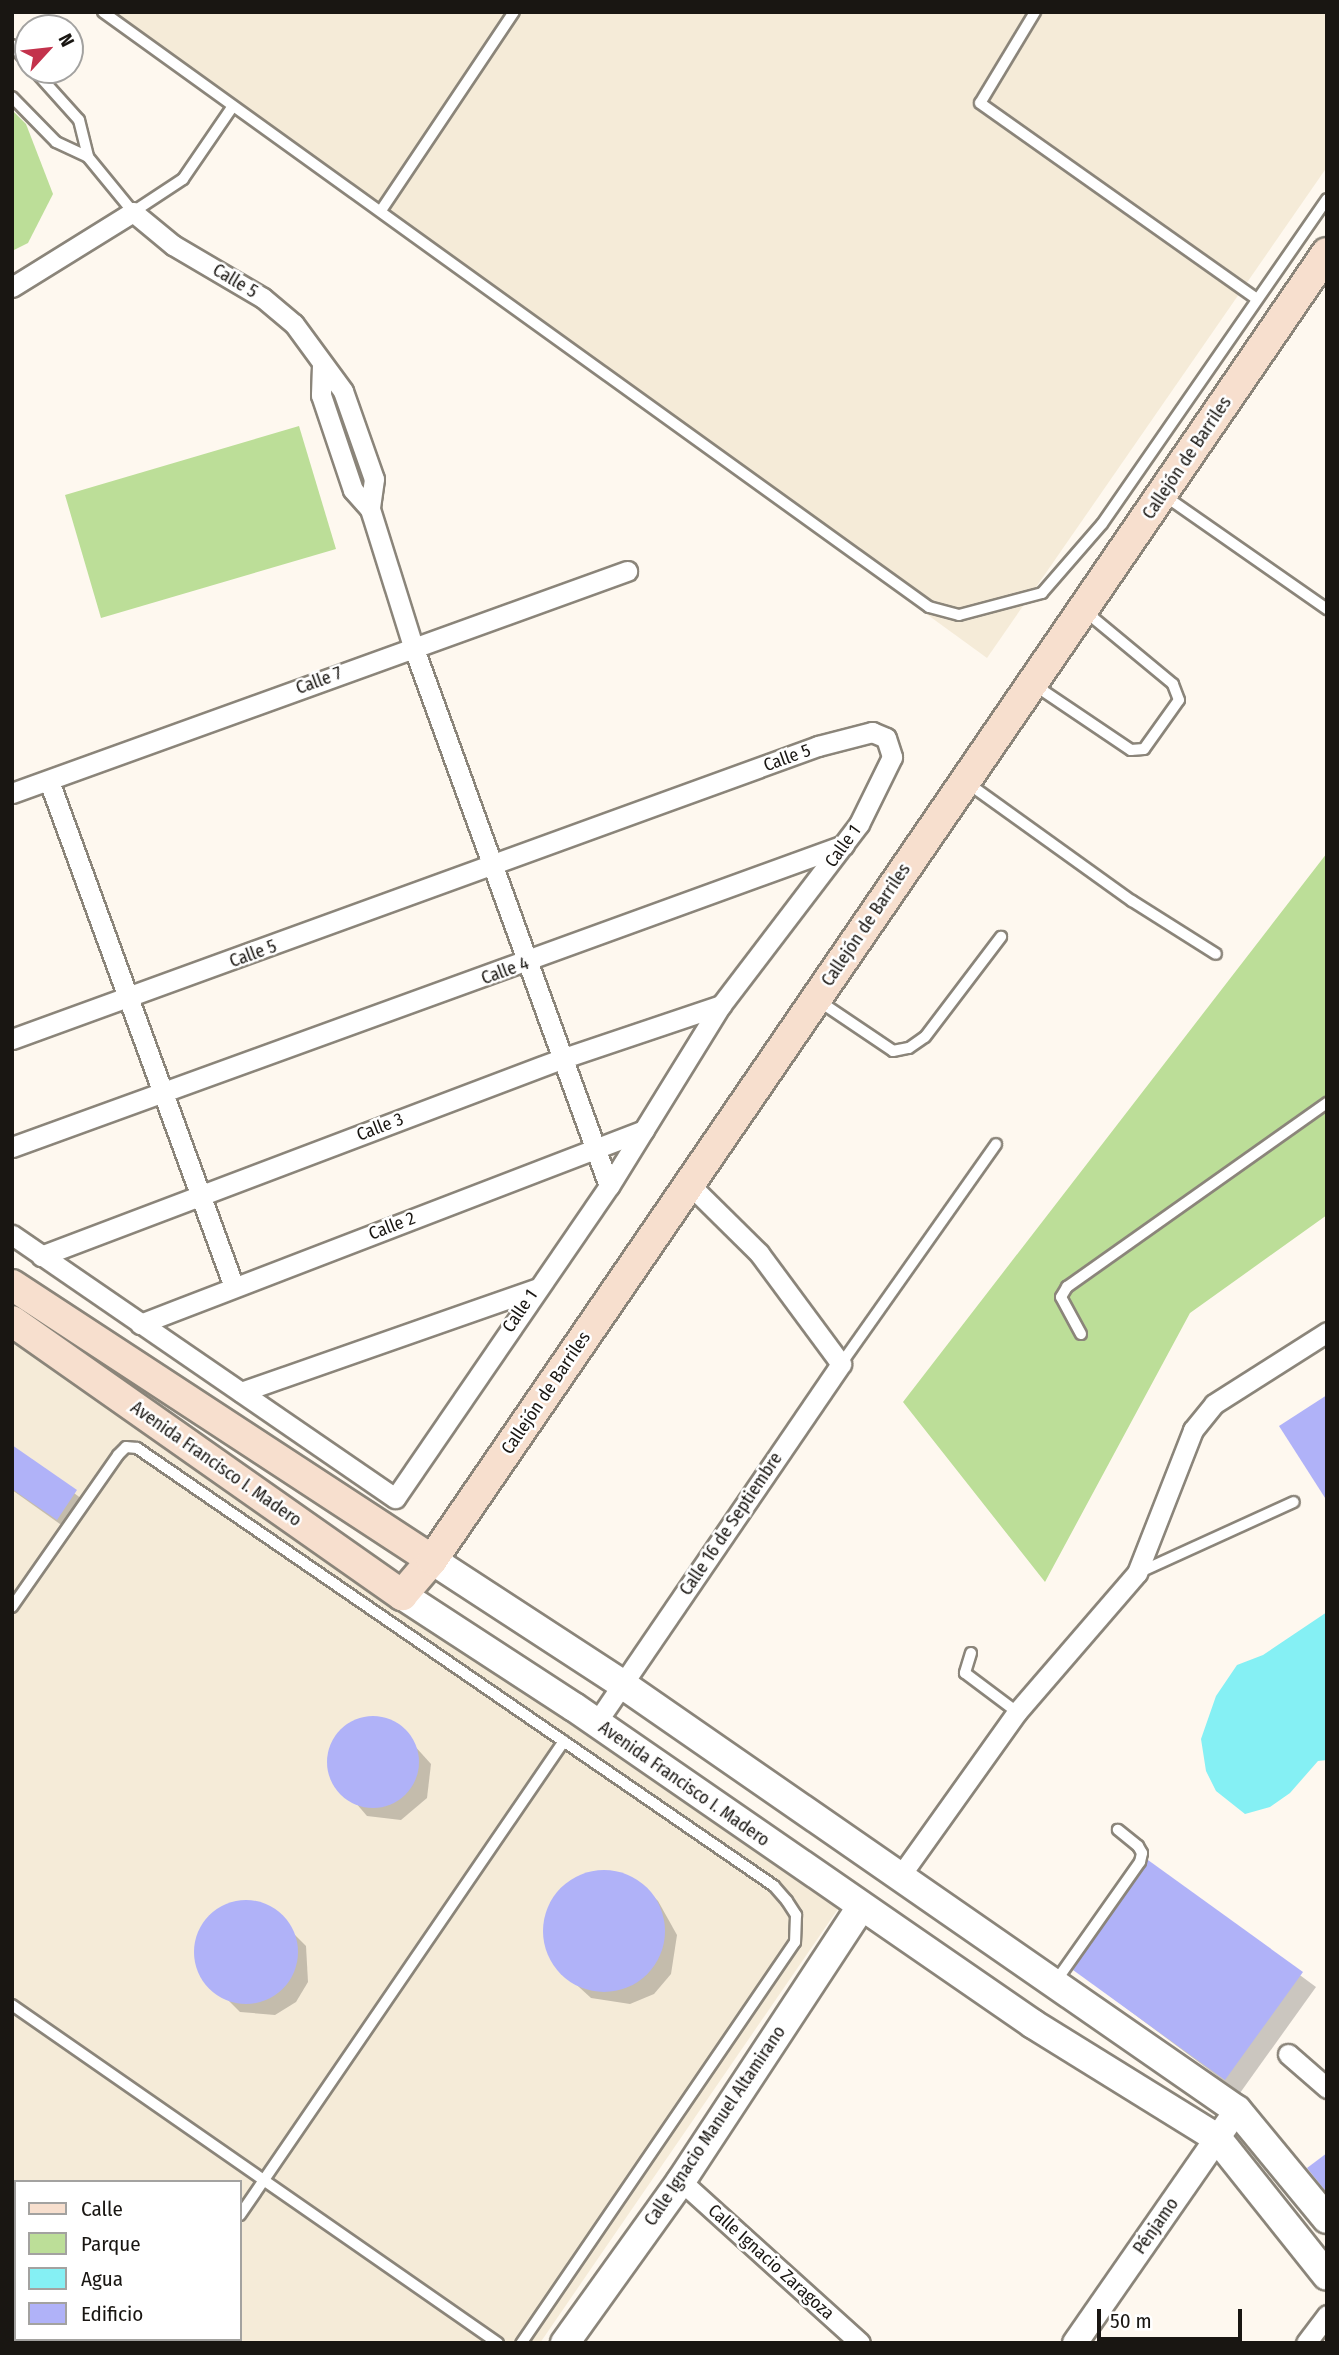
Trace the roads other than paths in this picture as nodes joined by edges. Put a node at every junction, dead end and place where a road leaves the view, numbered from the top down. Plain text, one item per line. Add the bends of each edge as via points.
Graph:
1 (103, 12) edge
2 (514, 12) edge
3 (1035, 12) edge
4 (47, 84) edge
5 (12, 97) edge
6 (233, 106) junction
7 (88, 157) junction
8 (1327, 199) edge
9 (382, 209) junction
10 (133, 212) junction
11 (1327, 253) edge
12 (12, 287) edge
13 (1255, 298) junction
14 (1162, 493) junction
15 (627, 571) dead end
16 (1327, 609) edge
17 (1083, 610) junction
18 (413, 646) junction
19 (1032, 683) junction
20 (886, 738) joint
21 (49, 781) junction
22 (965, 781) junction
23 (12, 793) edge
24 (844, 845) junction
25 (493, 867) junction
26 (1002, 937) dead end
27 (1216, 954) dead end
28 (527, 963) junction
29 (130, 998) junction
30 (816, 999) junction
31 (721, 1005) junction
32 (12, 1040) edge
33 (561, 1059) junction
34 (164, 1093) junction
35 (1327, 1103) edge
36 (644, 1130) junction
37 (996, 1144) dead end
38 (12, 1147) edge
39 (594, 1149) junction
40 (689, 1184) junction
41 (609, 1186) junction
42 (201, 1194) junction
43 (12, 1235) edge
44 (41, 1256) junction
45 (12, 1285) edge
46 (234, 1287) junction
47 (535, 1289) junction
48 (12, 1321) edge
49 (141, 1324) junction
50 (1327, 1332) edge
51 (1081, 1334) dead end
52 (841, 1364) junction
53 (241, 1392) junction
54 (1294, 1502) dead end
55 (432, 1560) junction
56 (1137, 1573) junction
57 (402, 1595) junction
58 (12, 1607) edge
59 (971, 1653) dead end
60 (622, 1684) junction
61 (1017, 1712) junction
62 (596, 1723) junction
63 (564, 1741) junction
64 (1118, 1830) dead end
65 (898, 1879) junction
66 (861, 1907) junction
67 (1055, 1982) junction
68 (12, 2005) edge
69 (1288, 2054) dead end
70 (1327, 2088) edge
71 (1237, 2110) junction
72 (1217, 2138) junction
73 (266, 2177) junction
74 (681, 2181) junction
75 (242, 2212) edge
76 (1327, 2219) edge
77 (1327, 2276) edge
78 (1327, 2315) edge
79 (498, 2343) edge
80 (520, 2343) edge
81 (565, 2343) edge
82 (860, 2343) edge
83 (1075, 2343) edge
84 (1306, 2343) edge

1 - 6 lane
2 - 9 lane
3 - 13 lane via 980,103
4 - 7 lane via 79,120
5 - 7 lane via 56,142
6 - 9 lane
6 - 10 lane via 183,179
7 - 10 lane
8 - 13 lane
9 - 13 lane via 929,607 959,615 1042,593 1102,524
10 - 12 street
10 - 18 street, Calle 5 via 173,245 263,298 294,324 322,365 321,395 353,490 370,509
11 - 14 main road, Callejón de Barriles
14 - 16 lane
14 - 17 main road, Callejón de Barriles
15 - 18 street, Calle 7
17 - 19 main road, Callejón de Barriles
17 - 19 lane via 1173,684 1180,700 1144,748 1131,750
18 - 21 street, Calle 7
18 - 25 street, Calle 5
19 - 22 main road, Callejón de Barriles
20 - 24 street, Calle 1 via 892,757
20 - 25 street, Calle 5 via 872,732 818,746
21 - 23 street, Calle 7
21 - 29 street
22 - 27 lane via 1132,901
22 - 30 main road, Callejón de Barriles
24 - 28 street, Calle 4
24 - 31 street, Calle 1
25 - 28 street, Calle 5
25 - 29 street, Calle 5
26 - 30 lane via 925,1037 909,1048 892,1051
28 - 33 street, Calle 5
28 - 34 street, Calle 4
29 - 32 street, Calle 5
29 - 34 street
30 - 40 main road, Callejón de Barriles
31 - 33 street, Calle 3
31 - 36 street, Calle 1
33 - 39 street, Calle 5
33 - 42 street, Calle 3
34 - 38 street, Calle 4
34 - 42 street
35 - 51 lane via 1068,1287 1061,1297
36 - 39 street, Calle 2
36 - 41 street, Calle 1
37 - 52 lane
39 - 41 street, Calle 5
39 - 46 street, Calle 2
40 - 52 street via 759,1253
40 - 55 main road, Callejón de Barriles
41 - 47 street, Calle 1
42 - 44 street, Calle 3
42 - 46 street
43 - 44 street, Calle 1
44 - 49 street, Calle 1
45 - 55 main road, Avenida Francisco I. Madero
46 - 49 street, Calle 2
47 - 53 street
47 - 53 street, Calle 1 via 395,1498
48 - 57 main road, Avenida Francisco I. Madero
49 - 53 street, Calle 1
50 - 56 street via 1214,1404 1193,1430
52 - 60 street, Calle 16 de Septiembre
54 - 56 lane
55 - 57 main road, Callejón de Barriles
55 - 60 main road, Avenida Francisco I. Madero
56 - 61 street
57 - 62 main road, Avenida Francisco I. Madero
58 - 63 lane via 118,1455 126,1447 137,1448
59 - 61 lane via 963,1666 965,1673
60 - 62 street, Calle 16 de Septiembre
60 - 65 main road, Avenida Francisco I. Madero
61 - 65 street
62 - 66 main road, Avenida Francisco I. Madero
63 - 73 lane
63 - 80 lane via 774,1886 796,1915 798,1928 794,1942
64 - 67 lane via 1138,1846 1140,1862
65 - 67 main road, Avenida Francisco I. Madero
66 - 72 main road, Avenida Francisco I. Madero via 1033,2024
66 - 74 main road, Calle Ignacio Manuel Altamirano
67 - 71 main road, Avenida Francisco I. Madero
68 - 73 lane
69 - 70 street
71 - 72 street, Pénjamo
71 - 76 main road, Avenida Francisco I. Madero
72 - 77 main road, Avenida Francisco I. Madero
72 - 83 street, Pénjamo
73 - 75 lane
73 - 79 lane
74 - 81 main road, Calle Ignacio Manuel Altamirano
74 - 82 street, Calle Ignacio Zaragoza
78 - 84 street

